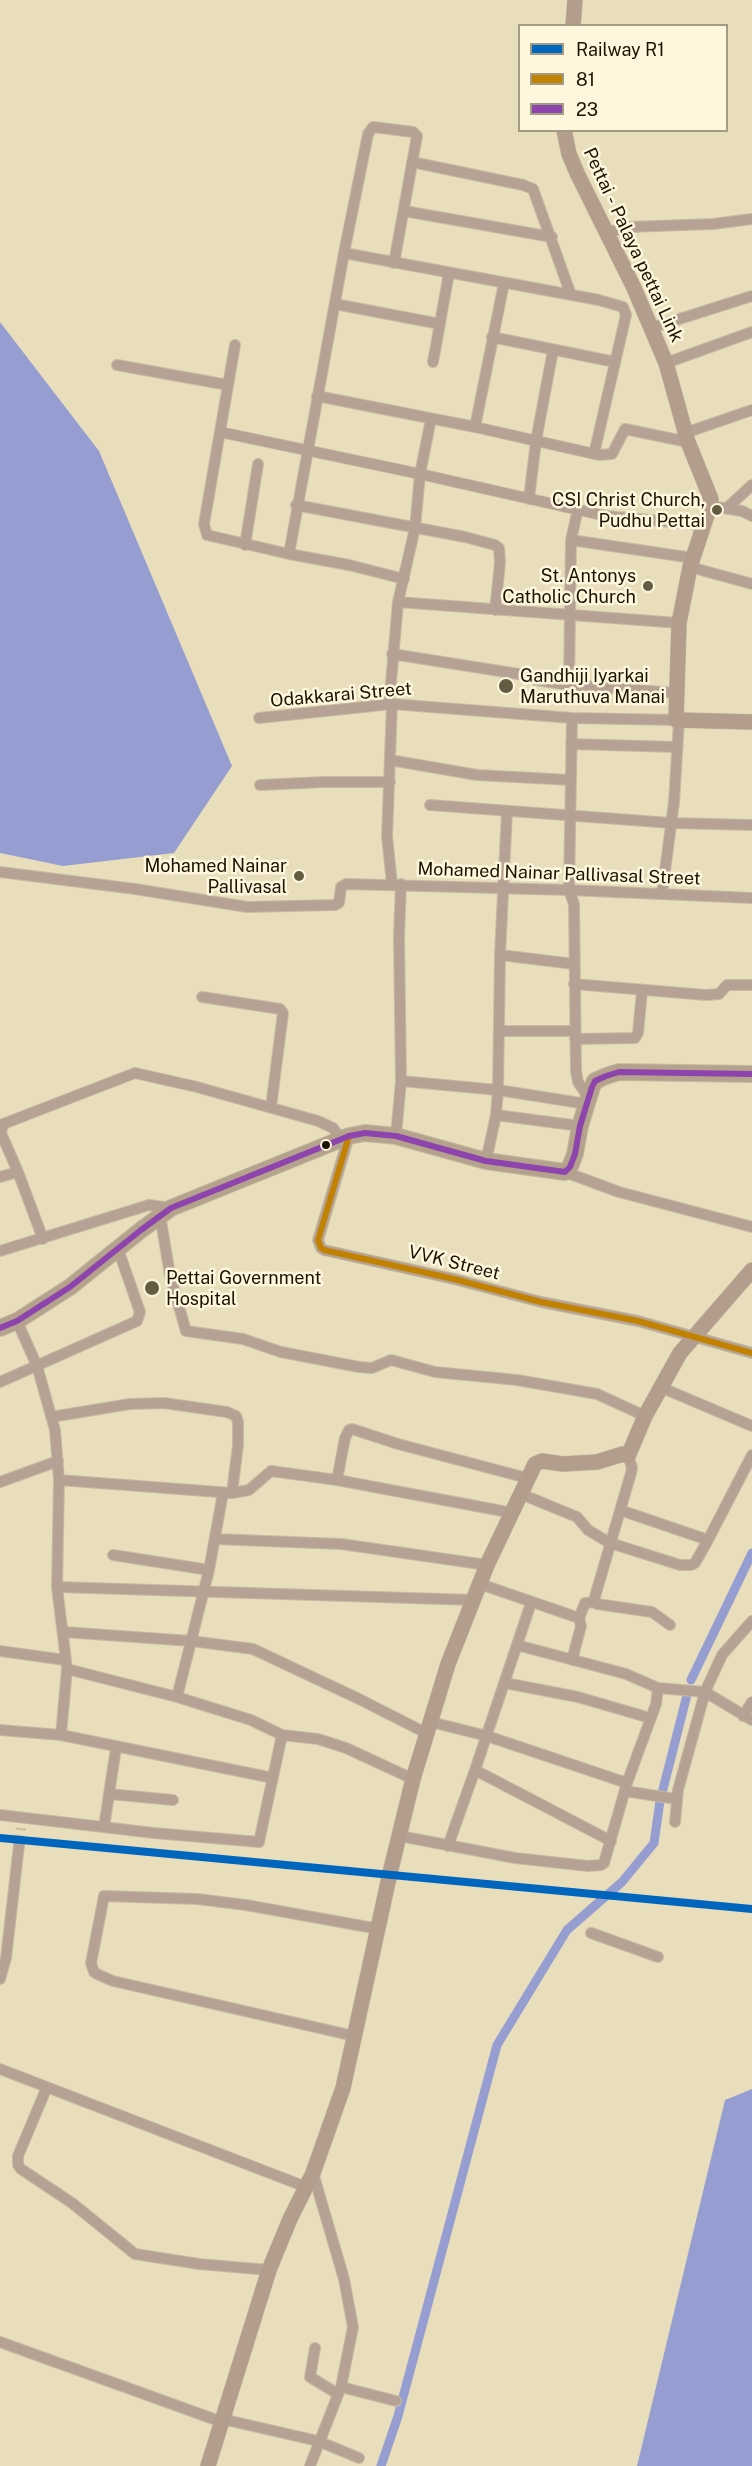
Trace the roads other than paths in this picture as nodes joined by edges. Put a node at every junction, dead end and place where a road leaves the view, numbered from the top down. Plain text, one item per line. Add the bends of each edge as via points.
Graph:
1 (575, 0) edge
2 (573, 24) edge
3 (564, 132) edge
4 (412, 162) junction
5 (404, 211) junction
6 (752, 219) edge
7 (606, 233) junction
8 (552, 237) junction
9 (344, 253) junction
10 (394, 263) junction
11 (449, 273) junction
12 (504, 283) junction
13 (571, 295) junction
14 (752, 296) edge
15 (334, 304) junction
16 (440, 324) junction
17 (651, 328) junction
18 (752, 332) edge
19 (492, 338) junction
20 (235, 345) dead end
21 (553, 350) junction
22 (433, 362) dead end
23 (615, 362) junction
24 (666, 363) junction
25 (117, 365) dead end
26 (228, 385) junction
27 (317, 396) junction
28 (752, 410) edge
29 (431, 419) junction
30 (475, 427) junction
31 (220, 432) junction
32 (687, 438) junction
33 (536, 441) junction
34 (307, 450) junction
35 (594, 454) junction
36 (258, 464) dead end
37 (420, 474) junction
38 (752, 485) edge
39 (529, 499) junction
40 (296, 506) junction
41 (710, 506) junction
42 (727, 508) junction
43 (578, 509) junction
44 (752, 516) edge
45 (705, 525) junction
46 (415, 528) junction
47 (571, 540) junction
48 (245, 545) junction
49 (289, 554) junction
50 (692, 562) junction
51 (404, 579) junction
52 (752, 584) edge
53 (398, 602) junction
54 (495, 610) junction
55 (570, 616) junction
56 (679, 623) junction
57 (392, 654) junction
58 (569, 685) junction
59 (677, 693) junction
60 (390, 704) junction
61 (572, 717) junction
62 (259, 718) dead end
63 (677, 721) junction
64 (752, 722) edge
65 (571, 744) junction
66 (676, 747) junction
67 (390, 760) junction
68 (571, 780) junction
69 (390, 782) junction
70 (260, 785) dead end
71 (430, 805) dead end
72 (507, 811) junction
73 (570, 814) junction
74 (671, 823) junction
75 (752, 825) edge
76 (0, 872) edge
77 (397, 884) junction
78 (503, 890) junction
79 (569, 890) junction
80 (662, 894) junction
81 (752, 898) edge
82 (500, 955) junction
83 (574, 964) junction
84 (573, 984) junction
85 (752, 985) edge
86 (642, 991) junction
87 (202, 997) dead end
88 (500, 1031) junction
89 (575, 1035) junction
90 (752, 1074) edge
91 (401, 1080) junction
92 (498, 1090) junction
93 (587, 1100) junction
94 (271, 1107) junction
95 (496, 1115) junction
96 (579, 1126) junction
97 (396, 1136) junction
98 (345, 1137) junction
99 (486, 1161) junction
100 (18, 1172) junction
101 (565, 1172) junction
102 (0, 1177) edge
103 (166, 1212) junction
104 (752, 1227) edge
105 (43, 1239) junction
106 (118, 1249) junction
107 (0, 1251) edge
108 (752, 1270) edge
109 (17, 1321) junction
110 (0, 1328) edge
111 (694, 1336) junction
112 (752, 1353) edge
113 (37, 1366) junction
114 (0, 1382) edge
115 (660, 1387) junction
116 (645, 1416) junction
117 (51, 1417) junction
118 (752, 1426) edge
119 (752, 1455) edge
120 (628, 1456) junction
121 (58, 1461) junction
122 (527, 1478) junction
123 (59, 1479) junction
124 (337, 1480) junction
125 (0, 1482) edge
126 (228, 1493) junction
127 (521, 1494) junction
128 (620, 1510) junction
129 (513, 1513) junction
130 (215, 1539) junction
131 (708, 1540) junction
132 (610, 1543) junction
133 (112, 1555) dead end
134 (487, 1565) junction
135 (209, 1569) junction
136 (480, 1584) junction
137 (57, 1587) junction
138 (204, 1592) junction
139 (473, 1600) junction
140 (595, 1602) junction
141 (531, 1603) junction
142 (579, 1618) junction
143 (751, 1624) edge
144 (669, 1625) dead end
145 (64, 1632) junction
146 (191, 1641) junction
147 (517, 1645) junction
148 (0, 1650) edge
149 (572, 1660) junction
150 (66, 1665) junction
151 (505, 1683) junction
152 (658, 1688) junction
153 (705, 1692) junction
154 (177, 1697) junction
155 (752, 1702) edge
156 (650, 1718) junction
157 (747, 1718) edge
158 (428, 1728) junction
159 (0, 1730) edge
160 (61, 1735) junction
161 (282, 1735) junction
162 (487, 1736) junction
163 (117, 1748) junction
164 (475, 1770) junction
165 (273, 1778) junction
166 (413, 1779) junction
167 (626, 1787) junction
168 (109, 1794) junction
169 (673, 1798) junction
170 (173, 1800) dead end
171 (0, 1815) edge
172 (675, 1822) dead end
173 (104, 1827) junction
174 (400, 1836) junction
175 (610, 1841) junction
176 (19, 1845) tunnel mouth
177 (448, 1846) junction
178 (379, 1929) junction
179 (591, 1933) dead end
180 (658, 1957) dead end
181 (0, 1979) edge
182 (354, 2036) junction
183 (0, 2069) edge
184 (46, 2087) junction
185 (310, 2180) junction
186 (269, 2270) junction
187 (0, 2342) edge
188 (315, 2348) dead end
189 (339, 2390) junction
190 (396, 2401) dead end
191 (222, 2420) junction
192 (318, 2441) junction
193 (359, 2458) dead end
194 (208, 2466) edge
195 (310, 2466) edge

1 - 2 street
3 - 7 street, Pettai - Palaya pettai Link via 569,154
4 - 5 street
4 - 8 street via 529,187 536,195
4 - 9 street via 415,134 370,128
5 - 8 street
5 - 10 street
6 - 7 street
7 - 17 street, Pettai - Palaya pettai Link
8 - 13 street
9 - 10 street
9 - 15 street
10 - 11 street
11 - 12 street
11 - 16 street
12 - 13 street
12 - 19 street
13 - 23 street via 614,303 626,310
14 - 17 street
15 - 16 street
15 - 27 street
16 - 22 street
17 - 24 street, Pettai - Palaya pettai Link
18 - 24 street
19 - 21 street
19 - 30 street
20 - 26 street
21 - 23 street
21 - 33 street
23 - 35 street
24 - 32 street, Pettai - Palaya pettai Link
25 - 26 street
26 - 31 street
27 - 29 street
27 - 34 street
28 - 32 street
29 - 30 street
29 - 37 street
30 - 33 street
31 - 34 street
31 - 48 street via 205,531 213,538
32 - 35 street via 625,429 612,454
32 - 41 street, Pettai - Palaya pettai Link via 709,492
33 - 35 street
33 - 39 street
34 - 37 street
34 - 40 street
36 - 48 street
37 - 39 street
37 - 46 street
38 - 42 street
39 - 43 street
40 - 46 street
40 - 49 street
41 - 42 street
41 - 45 street, Pettai - Palaya pettai Link
42 - 44 street
43 - 45 street via 606,516
43 - 47 street
45 - 50 street, Pettai - Palaya pettai Link
46 - 51 street
46 - 54 street via 491,543 499,548
47 - 50 street
47 - 55 street
48 - 49 street
49 - 51 street
50 - 52 street
50 - 56 street, Pettai - Palaya pettai Link
51 - 53 street
53 - 54 street
53 - 57 street
54 - 55 street
55 - 56 street
55 - 58 street
56 - 59 street, Pettai - Palaya pettai Link
57 - 58 street
57 - 60 street
58 - 59 street
59 - 63 street, Pettai - Palaya pettai Link
60 - 61 street, Odakkarai Street
60 - 62 street, Odakkarai Street
60 - 67 street
61 - 63 street, Odakkarai Street
61 - 65 street
63 - 64 street
63 - 66 street
65 - 66 street
65 - 68 street
66 - 74 street
67 - 68 street via 477,775
67 - 69 street
68 - 73 street
69 - 70 street
69 - 77 street via 387,836
71 - 72 street
72 - 73 street
72 - 78 street
73 - 74 street
73 - 79 street
74 - 75 street
74 - 80 street
76 - 77 street, Mohamed Nainar Pallivasal Street via 278,908 335,905 339,903 341,887 346,884
77 - 78 street, Mohamed Nainar Pallivasal Street
77 - 91 street
78 - 79 street, Mohamed Nainar Pallivasal Street
78 - 82 street
79 - 80 street, Mohamed Nainar Pallivasal Street
79 - 83 street via 574,904
80 - 81 street, Mohamed Nainar Pallivasal Street
82 - 83 street
82 - 88 street
83 - 84 street
84 - 86 street
84 - 89 street
85 - 86 street via 727,985 715,995
86 - 89 street via 635,1038
87 - 94 street via 280,1009 283,1013
88 - 89 street
88 - 92 street
89 - 93 street via 576,1076
90 - 93 main road via 619,1072 595,1082
91 - 92 street
91 - 97 street
92 - 93 street
92 - 95 street
93 - 96 main road
94 - 98 street via 327,1125
94 - 100 street via 143,1074 128,1074 3,1124 1,1133
95 - 96 street
95 - 99 street
96 - 101 main road via 575,1154
97 - 98 main road via 365,1133
97 - 99 main road
98 - 103 main road
98 - 111 street, VVK Street via 318,1240 324,1250
99 - 101 main road
100 - 102 street
100 - 105 street
101 - 104 street via 619,1192
103 - 105 street via 149,1205
103 - 106 main road
103 - 116 street via 172,1284 186,1330 243,1339 281,1352 359,1367 372,1368 391,1360 435,1372 517,1380 597,1394
105 - 107 street
106 - 109 main road via 70,1287
106 - 113 street via 139,1317
108 - 111 street
109 - 110 main road
109 - 113 street
111 - 112 street, VVK Street
111 - 115 street
113 - 114 street
113 - 117 street
115 - 116 street
115 - 118 street
116 - 120 street
117 - 121 street
117 - 126 street via 130,1404 164,1403 227,1412 236,1416 238,1422 238,1446
119 - 131 street
120 - 122 street via 585,1463 542,1461 533,1466
120 - 128 street via 632,1467
121 - 123 street
121 - 125 street
122 - 124 street via 352,1429 345,1438
122 - 127 street
123 - 126 street
123 - 137 street
124 - 126 street via 271,1472 249,1490
124 - 129 street
126 - 130 street
127 - 129 street
127 - 132 street via 576,1517 588,1530
128 - 131 street
128 - 132 street
129 - 134 street
130 - 134 street via 341,1544
130 - 135 street
131 - 132 street via 695,1563 686,1566
132 - 140 street
133 - 135 street
134 - 136 street
135 - 138 street
136 - 139 street
136 - 141 street
137 - 138 street
137 - 145 street
138 - 139 street
138 - 146 street
139 - 158 street
140 - 142 street via 585,1603
140 - 144 street via 652,1612
141 - 142 street
141 - 147 street
142 - 149 street via 581,1626
143 - 153 street via 722,1655
145 - 146 street
145 - 150 street
146 - 154 street
146 - 158 street via 253,1649
147 - 149 street
147 - 151 street
148 - 150 street
149 - 152 street via 626,1674
150 - 154 street
150 - 160 street
151 - 156 street via 578,1697
151 - 162 street
152 - 153 street
152 - 156 street
153 - 157 street
153 - 169 street
154 - 161 street via 251,1720
155 - 157 street
156 - 167 street
158 - 162 street
158 - 166 street
159 - 160 street
160 - 163 street
161 - 165 street
161 - 166 street via 318,1739 345,1748
162 - 164 street
162 - 167 street
163 - 165 street
163 - 168 street
164 - 175 street
164 - 177 street
165 - 173 street via 259,1842
166 - 174 street
167 - 169 street
167 - 175 street
168 - 170 street
168 - 173 street
169 - 172 street
171 - 173 street via 21,1823
174 - 177 street
174 - 178 street
175 - 177 street via 604,1863 596,1866
176 - 181 street
178 - 182 street
178 - 182 street via 197,1899 104,1896 91,1963 99,1975
179 - 180 street
182 - 185 street via 343,2088
183 - 184 street
184 - 185 street
184 - 186 street via 18,2156 21,2169 72,2203 135,2254
185 - 186 street
185 - 189 street via 351,2306 353,2327
186 - 191 street
187 - 191 street
188 - 189 street via 310,2377
189 - 190 street
189 - 192 street
191 - 192 street
191 - 194 street
192 - 193 street
192 - 195 street

